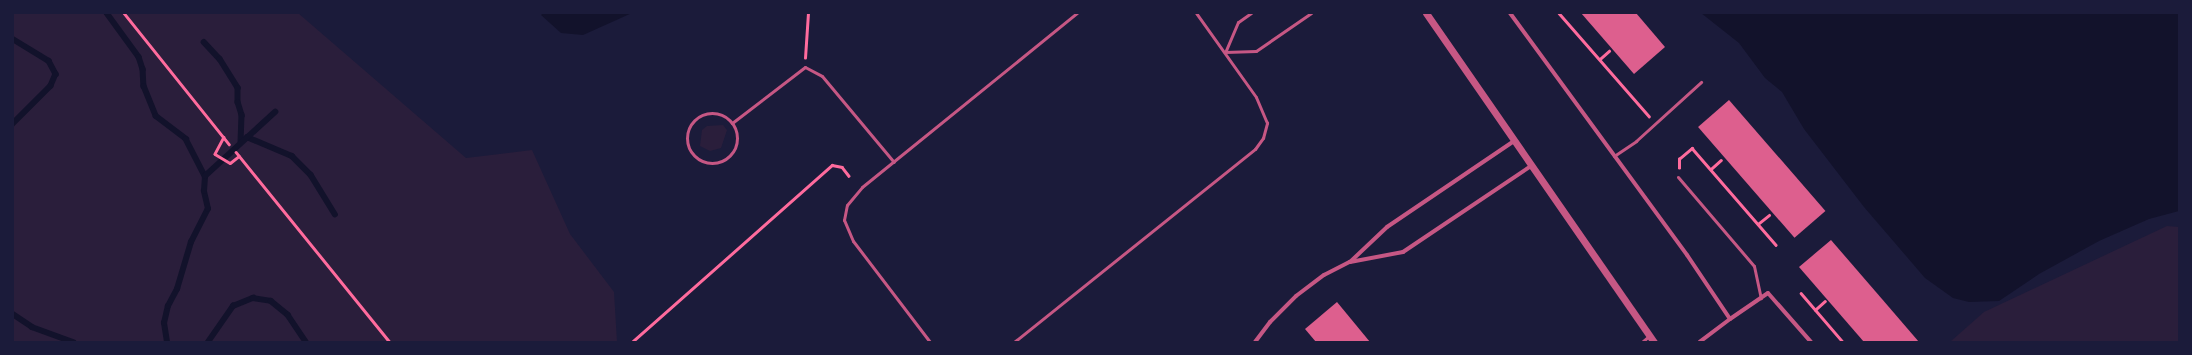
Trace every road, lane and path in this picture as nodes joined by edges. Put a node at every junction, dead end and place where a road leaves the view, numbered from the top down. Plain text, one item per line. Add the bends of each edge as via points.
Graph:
1 (124, 13) edge
2 (808, 13) edge
3 (1077, 13) edge
4 (1196, 13) edge
5 (1251, 13) edge
6 (1311, 13) edge
7 (1426, 13) edge
8 (1510, 13) edge
9 (1558, 13) edge
10 (1609, 51) dead end
11 (1225, 52) junction
12 (1600, 58) junction
13 (805, 67) junction
14 (1701, 82) dead end
15 (732, 123) junction
16 (1655, 123) junction
17 (224, 137) junction
18 (1514, 141) junction
19 (229, 144) dead end
20 (236, 152) dead end
21 (239, 156) junction
22 (1614, 156) junction
23 (1721, 160) dead end
24 (894, 162) junction
25 (1531, 166) junction
26 (1711, 169) junction
27 (849, 176) dead end
28 (1678, 176) joint
29 (1768, 215) dead end
30 (1758, 224) junction
31 (1776, 245) dead end
32 (1350, 262) junction
33 (1801, 293) dead end
34 (1761, 298) junction
35 (1825, 301) dead end
36 (1816, 310) junction
37 (1730, 319) junction
38 (1652, 339) edge
39 (390, 342) edge
40 (632, 342) edge
41 (930, 342) edge
42 (1014, 342) edge
43 (1255, 342) edge
44 (1642, 342) edge
45 (1700, 342) edge
46 (1811, 342) edge
47 (1843, 342) edge

1 - 17 path
2 - 13 path
3 - 24 lane
4 - 11 lane
5 - 11 lane via 1238,22
6 - 11 lane via 1256,51
7 - 18 street
8 - 22 street
9 - 12 path
10 - 12 path
11 - 42 lane via 1256,97 1267,123 1266,131 1255,149
12 - 16 path
13 - 15 lane
13 - 24 lane via 822,76
14 - 16 lane
15 - 15 lane via 720,114 704,114 697,118 688,131 693,154 707,162 716,162 730,154 737,139
16 - 22 lane
17 - 19 path
17 - 21 path via 215,154 228,162
18 - 25 street
18 - 32 street via 1387,227
20 - 21 path
21 - 39 path
22 - 37 street
23 - 26 path
24 - 41 lane via 862,187 847,205 844,220 853,242
25 - 32 street via 1403,252
25 - 38 street
26 - 28 path via 1692,148 1679,160
26 - 30 path
27 - 40 path via 838,165 832,165
28 - 34 lane via 1754,266
29 - 30 path
30 - 31 path
32 - 43 street via 1324,275 1296,296 1282,308
33 - 36 path
34 - 37 street
34 - 46 street via 1768,293
35 - 36 path
36 - 47 path
37 - 45 street
38 - 44 lane

